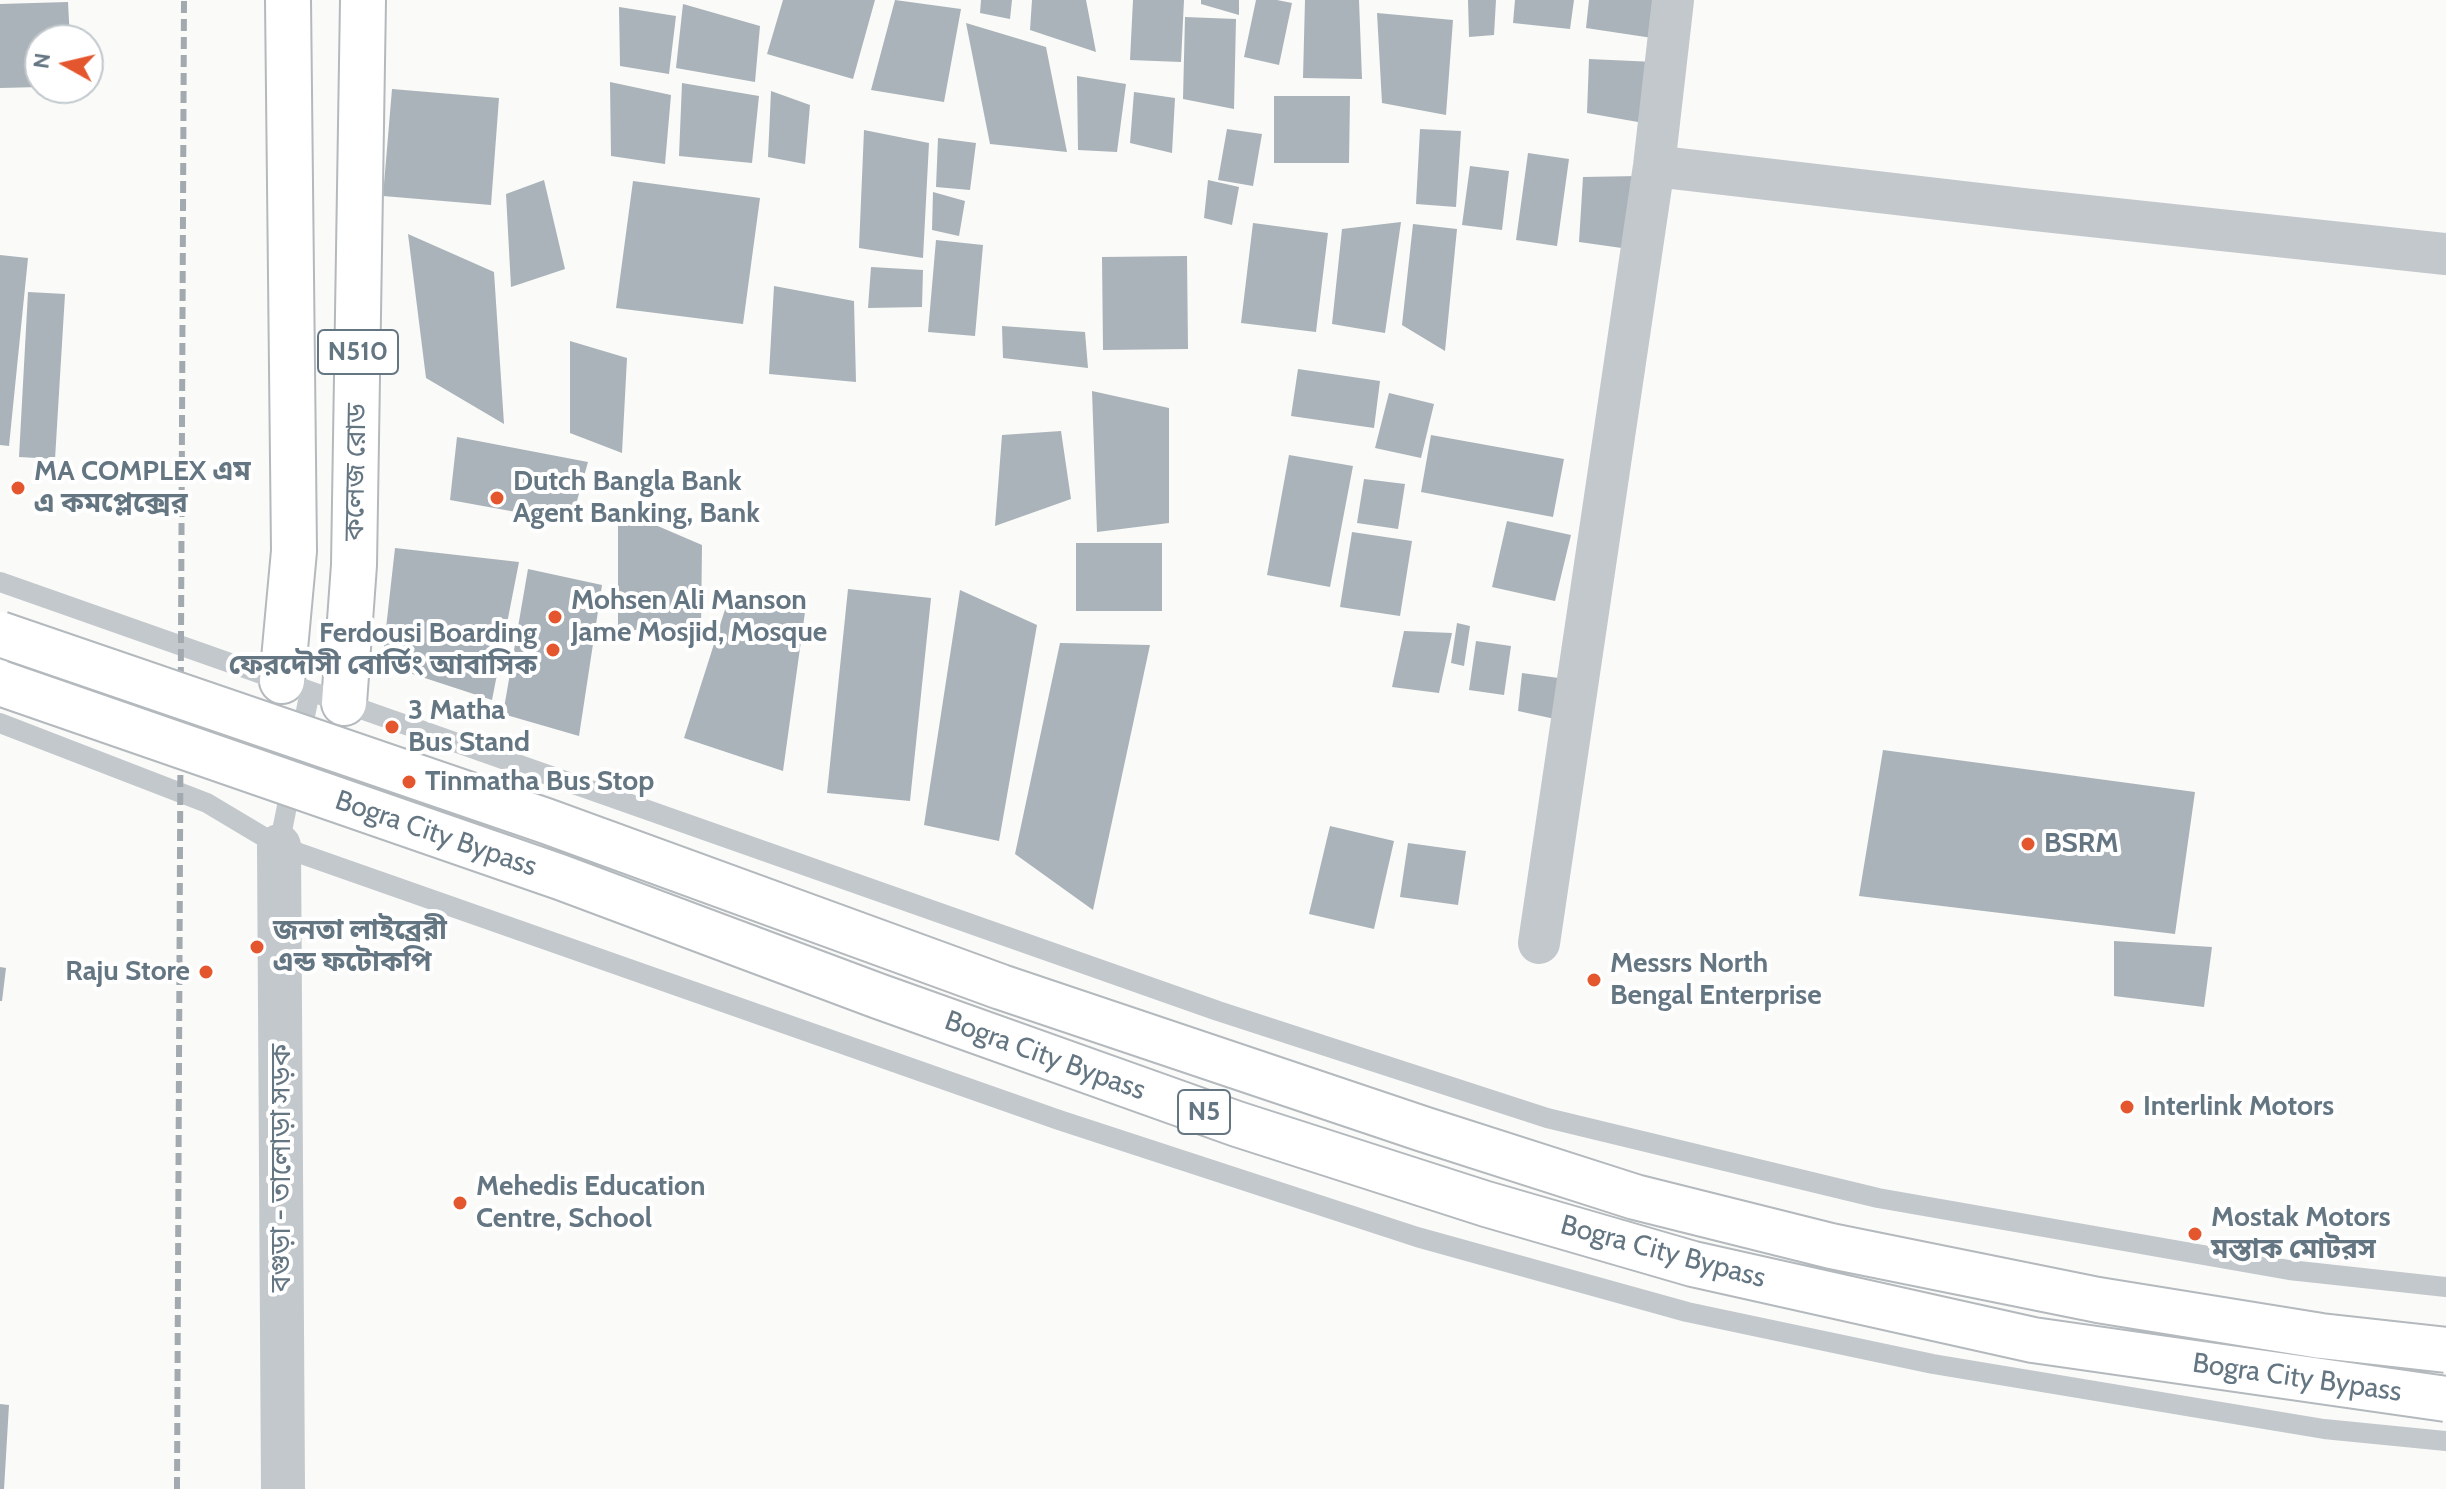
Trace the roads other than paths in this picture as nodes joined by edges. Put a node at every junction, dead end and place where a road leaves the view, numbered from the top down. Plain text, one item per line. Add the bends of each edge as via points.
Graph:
1 (288, 0) edge
2 (363, 0) edge
3 (1673, 0) edge
4 (1654, 166) junction
5 (2446, 254) edge
6 (0, 582) edge
7 (0, 634) edge
8 (0, 683) edge
9 (312, 692) junction
10 (0, 723) edge
11 (279, 846) junction
12 (1539, 943) dead end
13 (2446, 1287) edge
14 (2446, 1350) edge
15 (2446, 1399) edge
16 (2446, 1441) edge
17 (283, 1489) edge

1 - 9 highway, N510 via 294,551
2 - 9 highway, কলেজ রোড / N510 via 354,565
3 - 4 street
4 - 5 street
4 - 12 street
6 - 9 lane
7 - 14 highway, Bogra City Bypass / N5, bridge via 546,821 1001,987 1635,1197 1831,1246 2098,1300
8 - 15 highway, Bogra City Bypass / N5, bridge via 560,877 1237,1124 1501,1208 1693,1264 2033,1340
9 - 11 lane
9 - 13 lane via 1202,1006 1547,1118 1878,1198 2289,1270
10 - 11 lane via 207,803
11 - 16 lane via 1074,1125 1417,1237 1687,1312 1933,1364 2324,1429
11 - 17 street, বগুড়া - তালোড়া সড়ক

